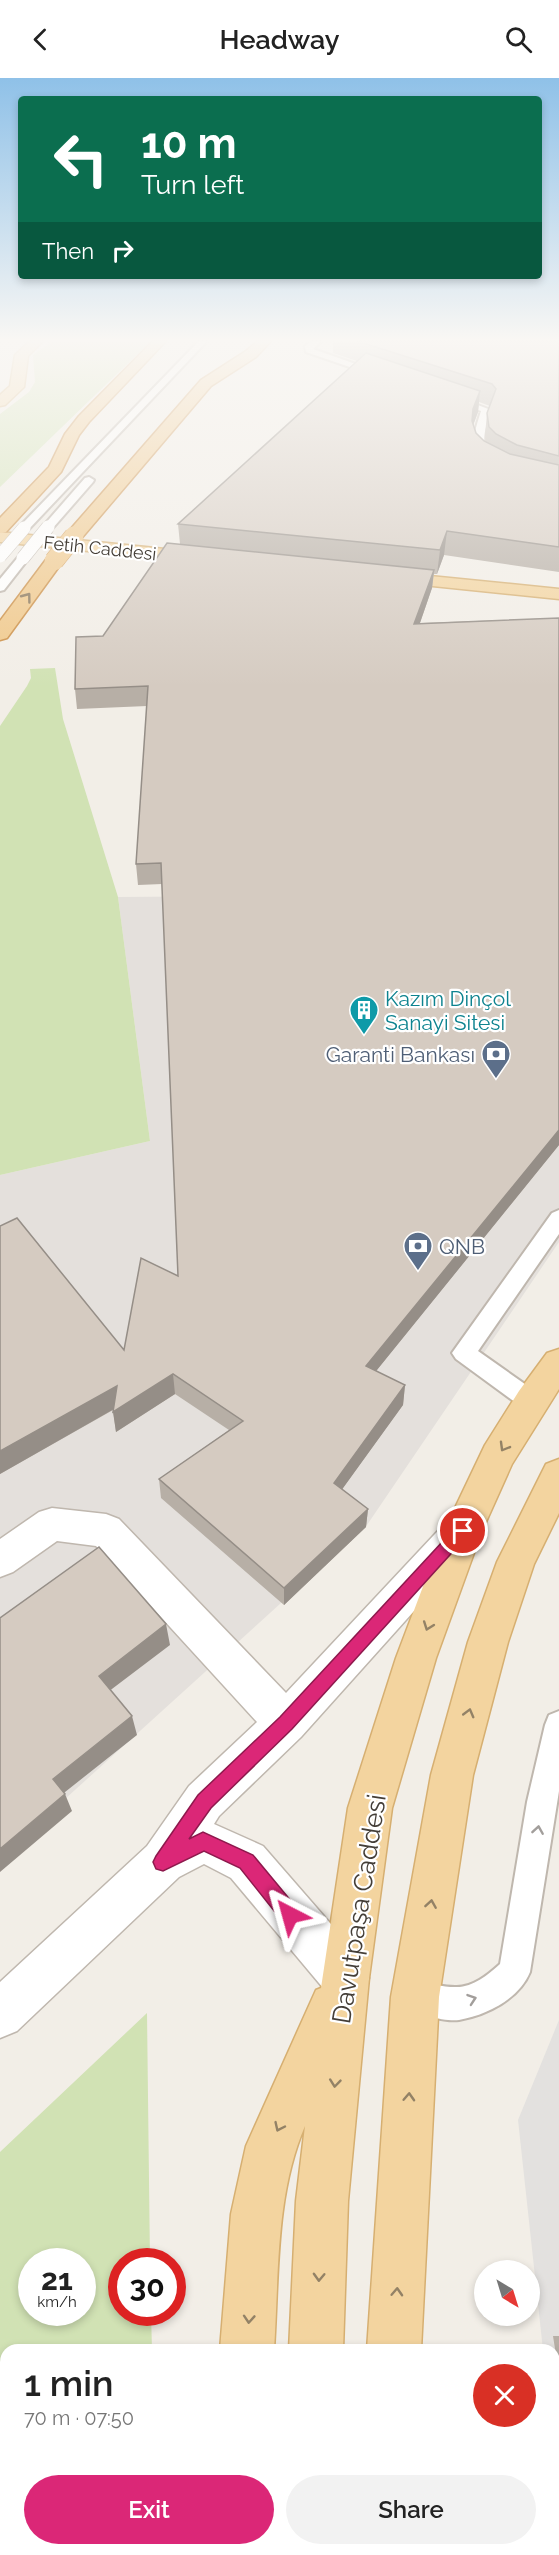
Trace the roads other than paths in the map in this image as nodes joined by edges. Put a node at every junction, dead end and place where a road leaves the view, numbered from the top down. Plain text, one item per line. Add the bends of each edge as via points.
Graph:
1 (62, 457) edge
2 (68, 457) edge
3 (92, 457) edge
4 (143, 457) edge
5 (482, 457) edge
6 (495, 466) edge
7 (56, 469) junction
8 (97, 472) dead end
9 (1, 530) edge
10 (0, 556) edge
11 (219, 560) edge
12 (371, 575) edge
13 (0, 587) edge
14 (559, 594) edge
15 (0, 634) edge
16 (559, 1218) edge
17 (559, 1363) edge
18 (531, 1401) junction
19 (559, 1475) edge
20 (463, 1531) junction
21 (0, 1560) edge
22 (286, 1723) junction
23 (559, 1725) edge
24 (163, 1862) junction
25 (346, 1978) junction
26 (415, 1997) junction
27 (0, 2014) edge
28 (247, 2344) edge
29 (316, 2344) edge
30 (394, 2344) edge

1 - 7 highway
2 - 7 highway
3 - 10 lane, bridge
15 -> 4 highway, bridge via 74,536
5 - 6 lane
7 - 9 highway
8 - 13 lane, bridge
9 - 11 main road, Fetih Caddesi
12 - 14 main road
16 - 18 lane via 464,1353
17 - 18 main road, Davutpaşa Caddesi
18 -> 20 main road, Davutpaşa Caddesi via 498,1456
26 -> 19 main road via 452,1775 482,1664 516,1562
20 - 22 street
20 -> 25 main road, Davutpaşa Caddesi via 416,1658 370,1808
21 - 22 street via 52,1524 106,1531
22 - 24 street via 204,1801
26 -> 23 lane via 457,2004 493,1992 514,1972
24 - 25 street via 203,1841 247,1862
24 - 27 street
25 -> 28 main road via 271,2146 257,2214
25 -> 29 main road, Davutpaşa Caddesi via 322,2201
30 -> 26 main road

